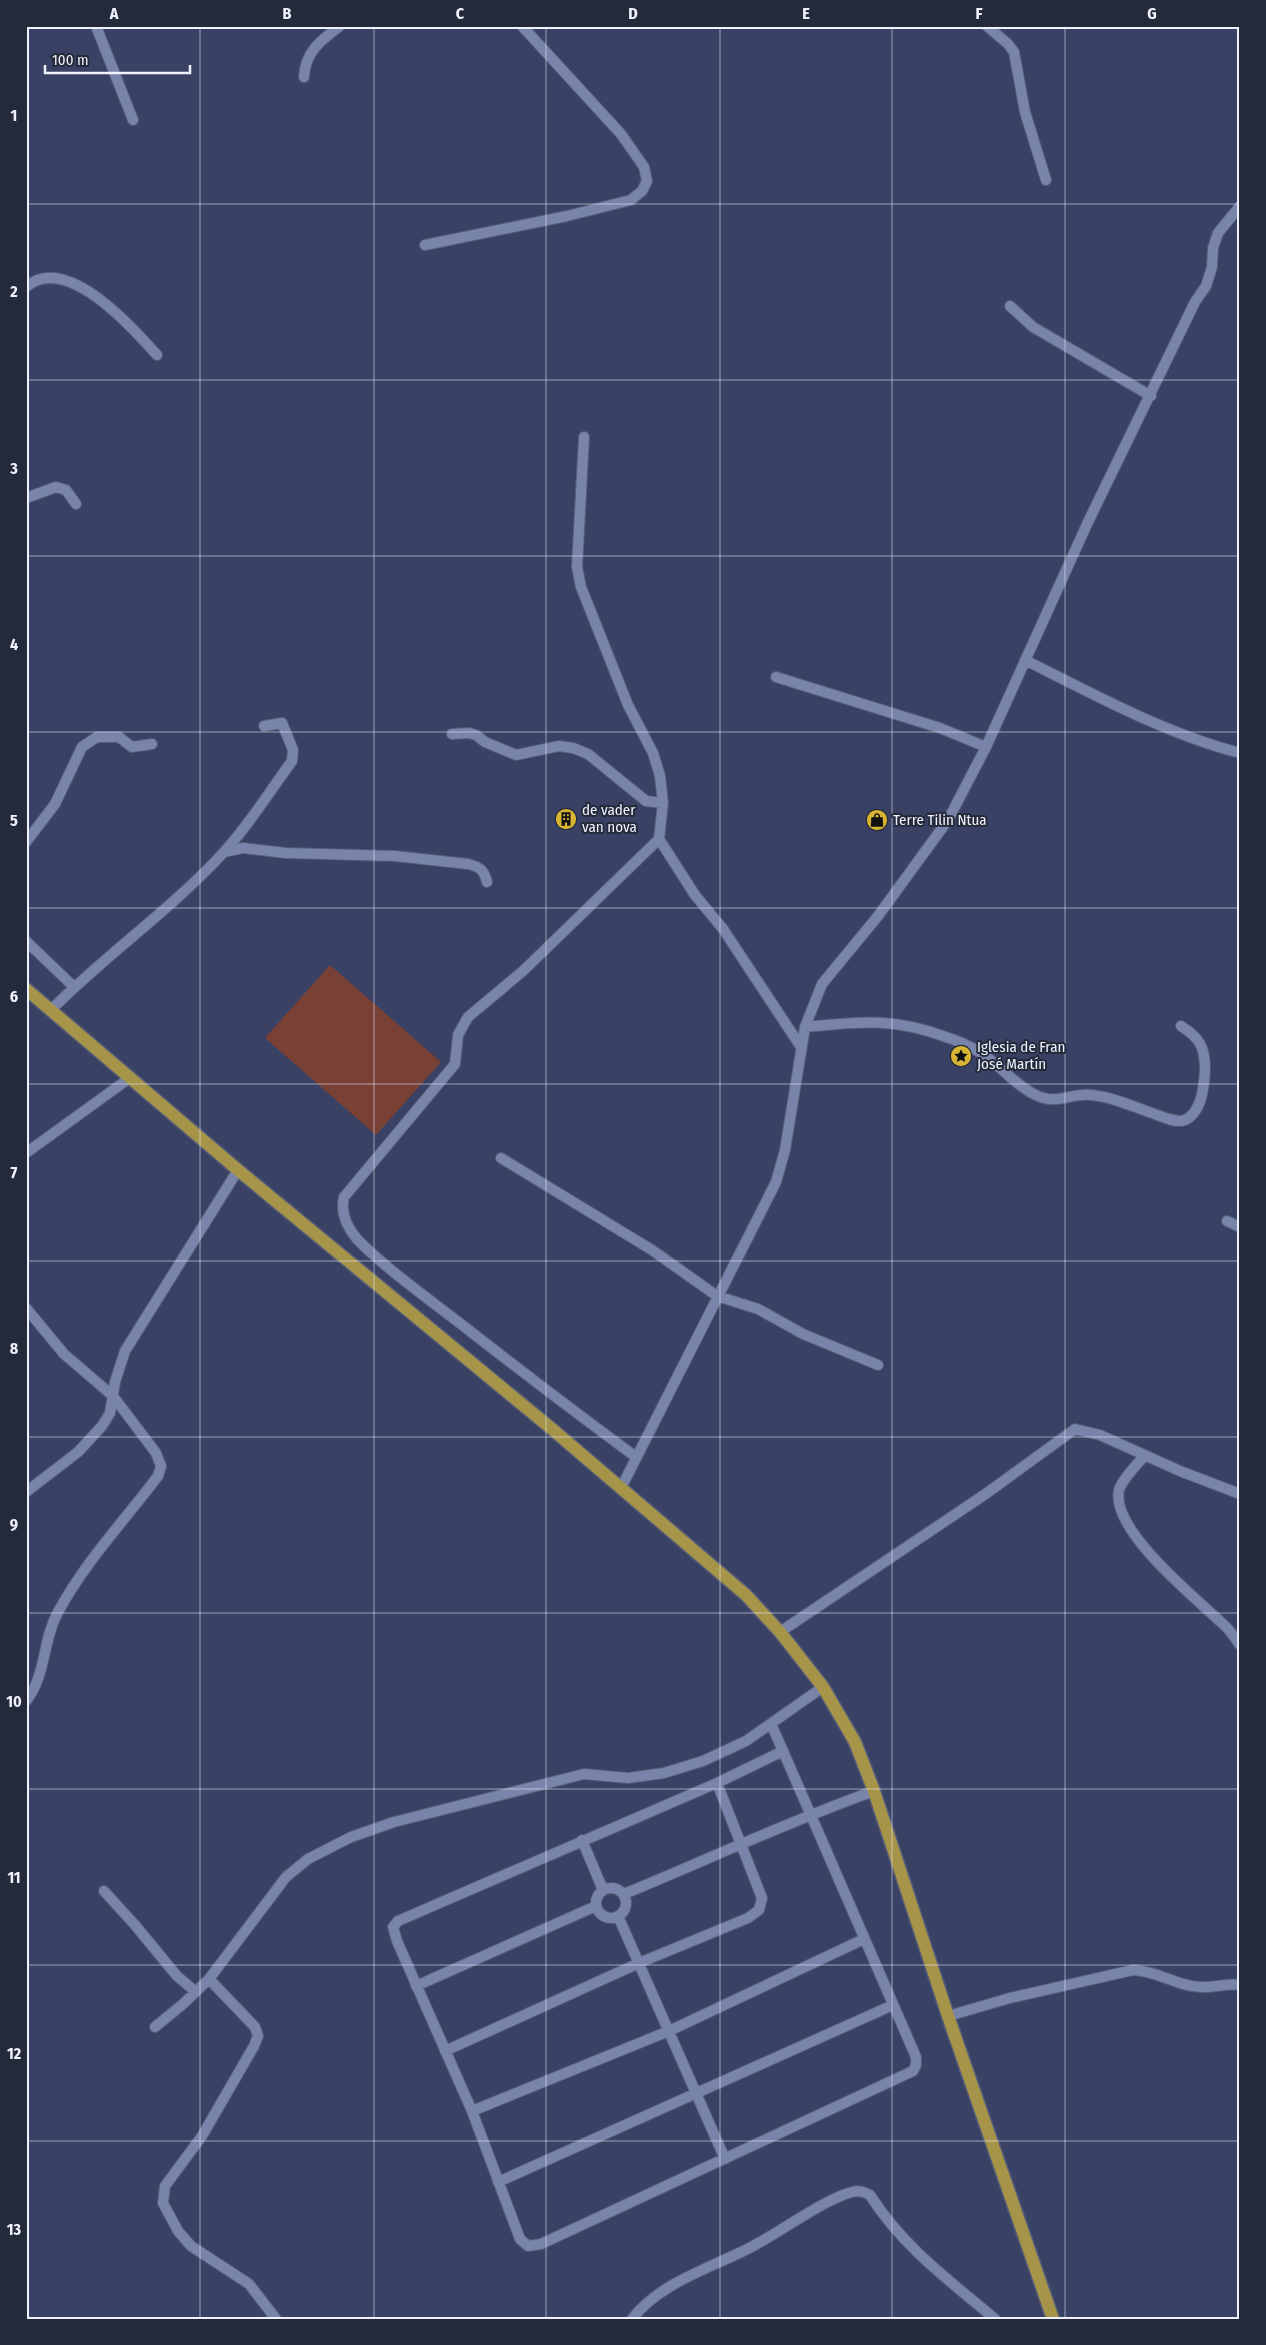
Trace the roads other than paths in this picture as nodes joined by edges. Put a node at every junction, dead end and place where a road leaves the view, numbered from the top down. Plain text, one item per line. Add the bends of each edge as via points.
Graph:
1 (96, 26) edge
2 (340, 26) edge
3 (522, 26) edge
4 (987, 26) edge
5 (304, 77) dead end
6 (133, 120) dead end
7 (1046, 180) dead end
8 (1240, 206) edge
9 (425, 245) dead end
10 (26, 287) edge
11 (1010, 306) dead end
12 (157, 356) dead end
13 (1151, 396) junction
14 (584, 437) dead end
15 (26, 498) edge
16 (76, 504) dead end
17 (1025, 660) junction
18 (776, 677) dead end
19 (264, 726) dead end
20 (452, 734) dead end
21 (152, 744) dead end
22 (986, 747) junction
23 (1240, 753) edge
24 (663, 803) junction
25 (659, 839) junction
26 (26, 842) edge
27 (224, 852) junction
28 (487, 882) dead end
29 (26, 940) edge
30 (74, 987) junction
31 (26, 989) edge
32 (50, 1011) junction
33 (1181, 1026) dead end
34 (805, 1027) junction
35 (801, 1047) junction
36 (131, 1077) junction
37 (26, 1153) edge
38 (502, 1158) dead end
39 (238, 1170) junction
40 (1227, 1221) dead end
41 (1240, 1227) edge
42 (716, 1296) junction
43 (28, 1316) edge
44 (878, 1364) dead end
45 (113, 1396) junction
46 (1144, 1456) junction
47 (636, 1457) junction
48 (621, 1488) junction
49 (26, 1492) edge
50 (1240, 1494) edge
51 (780, 1632) junction
52 (1240, 1645) edge
53 (823, 1687) junction
54 (26, 1701) edge
55 (771, 1724) junction
56 (783, 1751) junction
57 (717, 1782) junction
58 (874, 1791) junction
59 (810, 1814) junction
60 (582, 1840) junction
61 (741, 1846) junction
62 (603, 1890) junction
63 (104, 1892) dead end
64 (624, 1894) junction
65 (596, 1906) junction
66 (618, 1916) junction
67 (864, 1940) junction
68 (639, 1963) junction
69 (209, 1978) junction
70 (1240, 1985) edge
71 (416, 1986) junction
72 (196, 1992) junction
73 (893, 2006) junction
74 (948, 2016) junction
75 (155, 2027) dead end
76 (669, 2031) junction
77 (445, 2050) junction
78 (696, 2094) junction
79 (472, 2111) junction
80 (724, 2159) junction
81 (498, 2182) junction
82 (276, 2319) edge
83 (632, 2319) edge
84 (995, 2319) edge
85 (1053, 2319) edge

1 - 6 street
2 - 5 street via 314,48 304,62
3 - 9 street via 622,134 644,166 648,181 642,192 631,200
4 - 7 street via 1014,52 1025,112
8 - 13 street via 1218,233 1206,286 1195,302
10 - 12 street via 44,278 72,283 100,298
11 - 13 street via 1033,327
13 - 17 street via 1088,522
14 - 24 street via 576,567 628,705 653,753
15 - 16 street via 56,487 66,490
17 - 22 street
17 - 23 street via 1119,707 1202,742
18 - 22 street via 940,728
19 - 27 street via 282,723 293,750 292,761
20 - 24 street via 476,735 516,755 559,746 574,748 588,754 646,801
21 - 26 street via 132,748 120,737 96,737 82,747 55,804
22 - 34 street via 948,820 878,916 822,984
24 - 25 street
25 - 35 street
25 - 47 street via 523,971 468,1017 458,1035 456,1064 344,1197 342,1207 346,1222 357,1238 417,1290
27 - 28 street via 243,848 286,853 395,856 468,864 480,867
27 - 30 street via 150,922
29 - 30 street
30 - 32 street
31 - 32 main road
32 - 36 main road
33 - 34 street via 1196,1035 1203,1048 1205,1065 1200,1102 1184,1121 1089,1095 1057,1101 1031,1093 982,1053 943,1036 895,1022
34 - 35 street
35 - 42 street via 785,1150 776,1182
36 - 37 street
36 - 39 main road
38 - 42 street via 652,1250
39 - 45 street via 125,1351
39 - 48 main road
40 - 41 street
42 - 44 street via 758,1309 803,1334
42 - 47 street
43 - 45 street via 64,1354
45 - 49 street via 110,1413 102,1426 78,1452
45 - 54 street via 156,1454 161,1466 158,1476 86,1567 57,1613 38,1685
46 - 50 street
46 - 51 street via 1100,1435 1076,1429
46 - 52 street via 1119,1489 1119,1503 1126,1520 1157,1561 1182,1588 1225,1625
47 - 48 street
48 - 51 main road via 746,1595
51 - 53 main road
53 - 55 street
53 - 58 main road via 855,1742
55 - 56 street
55 - 69 street via 720,1753 664,1773 628,1778 584,1774 394,1822 351,1837 308,1859 286,1877
56 - 57 street
56 - 59 street
57 - 60 street
57 - 61 street
58 - 59 street
58 - 74 main road
59 - 61 street
59 - 67 street
60 - 62 street
60 - 71 street via 398,1920 393,1927 394,1933
61 - 64 street
61 - 68 street via 762,1898 759,1910 748,1918
62 - 64 street via 617,1889
62 - 65 street via 597,1897
63 - 72 street via 177,1976
64 - 66 street via 625,1909
65 - 66 street via 605,1916
65 - 71 street
66 - 68 street
67 - 73 street
67 - 76 street
68 - 76 street
68 - 77 street
69 - 72 street
69 - 82 street via 255,2027 258,2036 202,2136 165,2186 163,2203 178,2231 192,2246 249,2284
70 - 74 street via 1200,1988 1149,1971 1133,1970 1010,1998
71 - 77 street
72 - 75 street
73 - 78 street
73 - 80 street via 916,2057 913,2071
74 - 85 main road
76 - 78 street
76 - 79 street
77 - 79 street
78 - 80 street
78 - 81 street
79 - 81 street
80 - 81 street via 541,2244 528,2246 520,2239
83 - 84 street via 638,2310 658,2295 821,2207 852,2192 862,2191 870,2195 903,2238 932,2268

